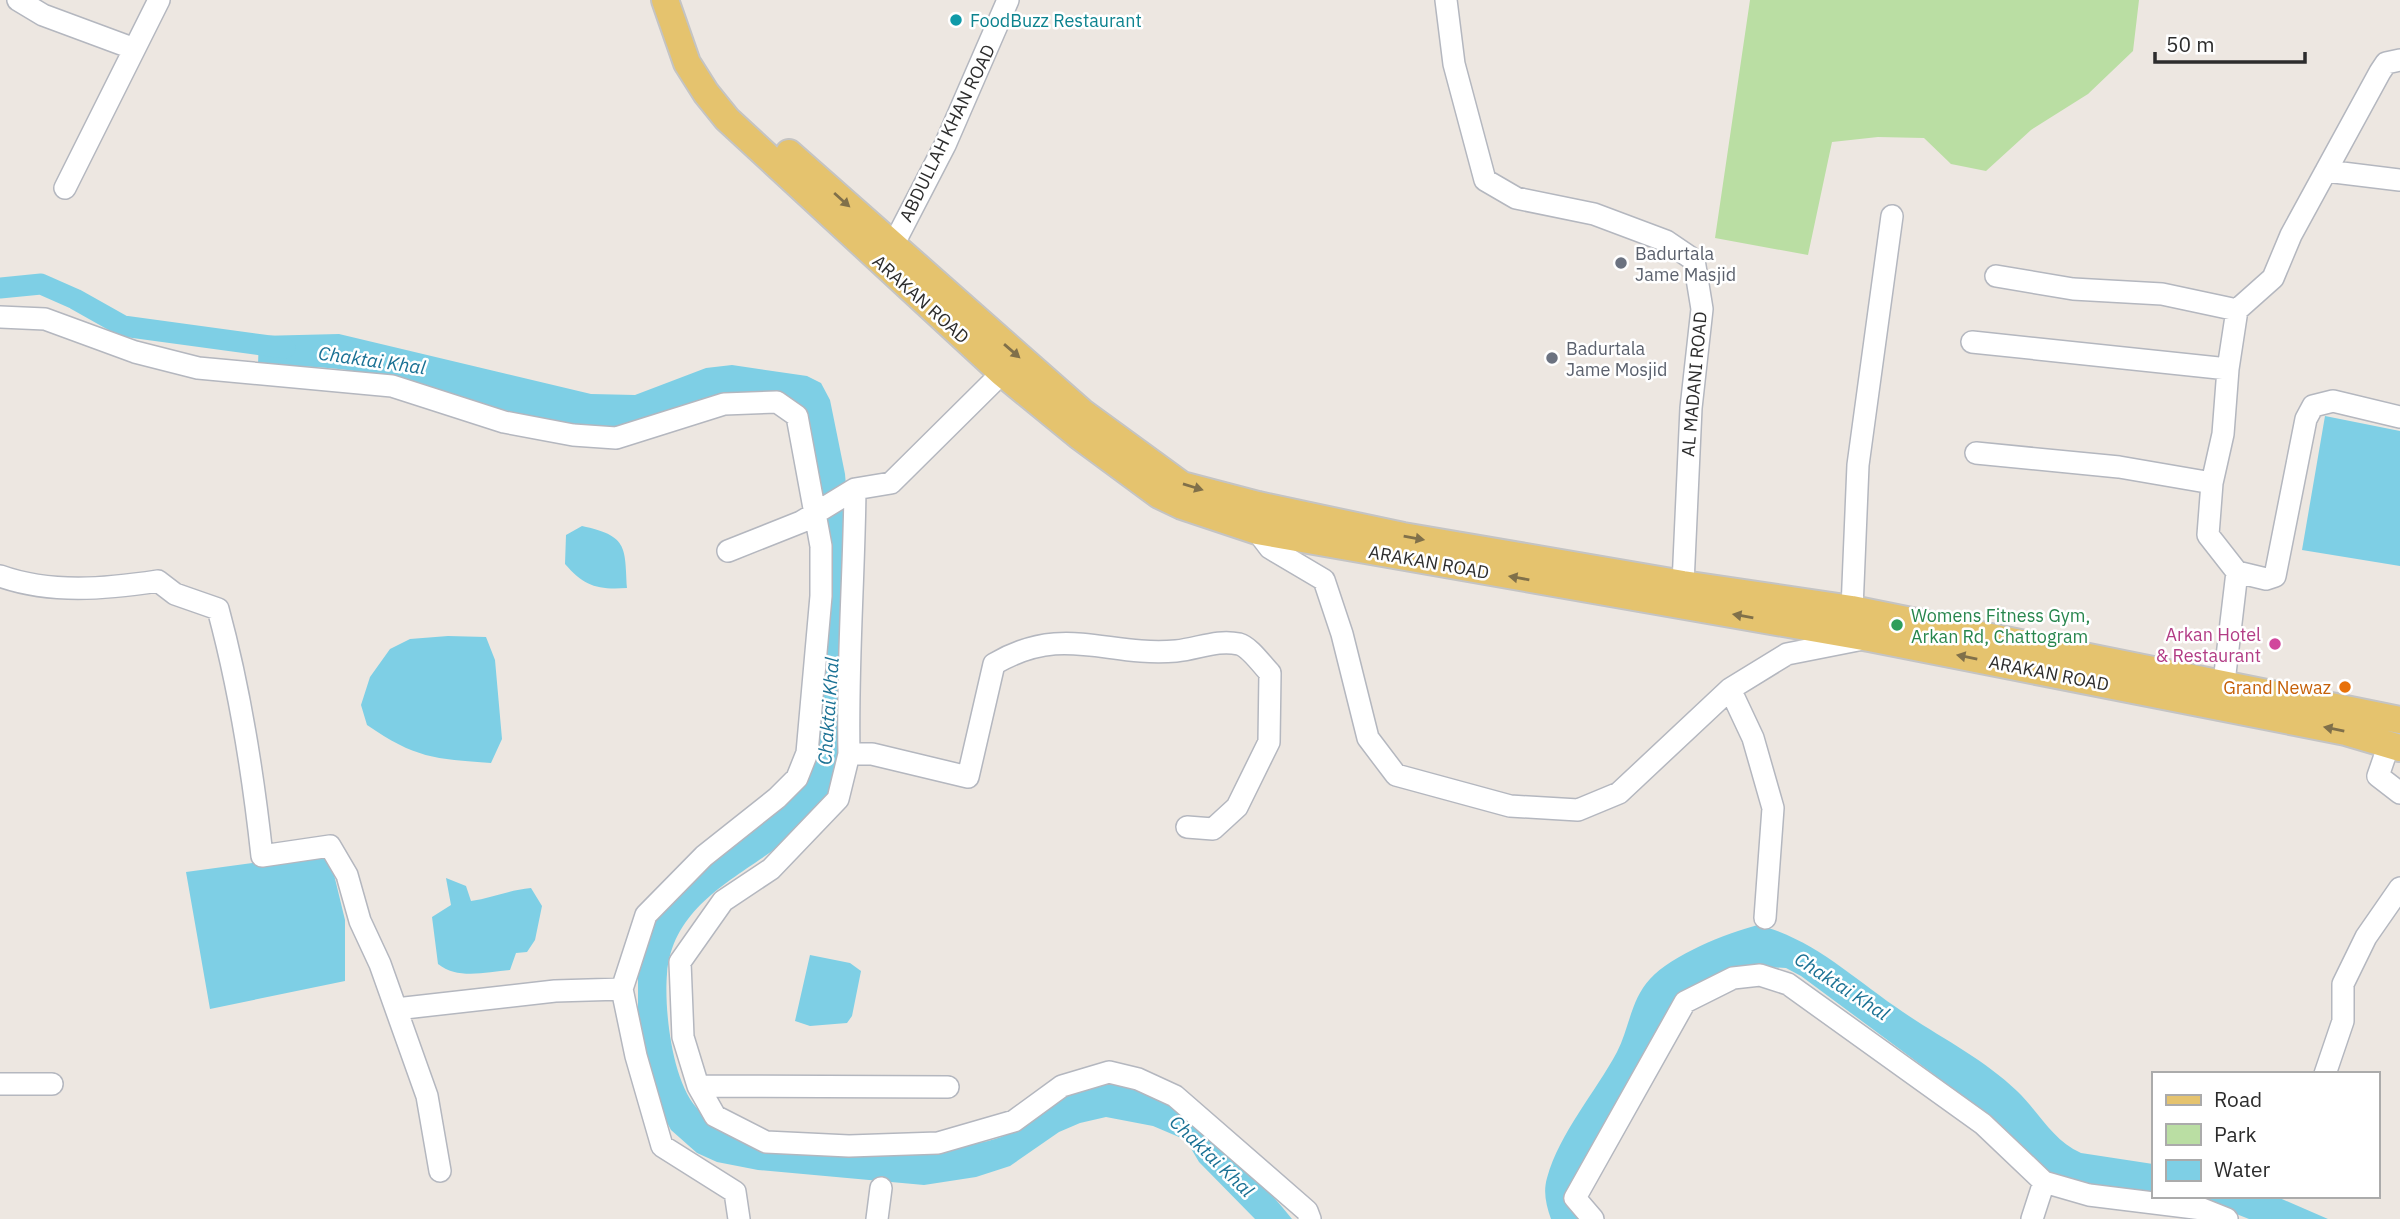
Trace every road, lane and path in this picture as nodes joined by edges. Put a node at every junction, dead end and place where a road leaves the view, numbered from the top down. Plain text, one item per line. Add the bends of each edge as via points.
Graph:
1 (18, 0) edge
2 (159, 0) edge
3 (665, 0) edge
4 (677, 0) edge
5 (1008, 0) edge
6 (1446, 0) edge
7 (132, 48) junction
8 (2400, 60) edge
9 (2326, 171) junction
10 (2400, 180) edge
11 (65, 188) dead end
12 (1892, 216) dead end
13 (888, 255) junction
14 (1996, 276) dead end
15 (2237, 310) junction
16 (0, 317) edge
17 (1972, 342) dead end
18 (2228, 369) junction
19 (1002, 373) junction
20 (2400, 417) edge
21 (1976, 453) dead end
22 (2212, 483) junction
23 (855, 489) junction
24 (816, 513) junction
25 (1257, 531) junction
26 (729, 551) dead end
27 (2237, 572) junction
28 (0, 576) edge
29 (1683, 584) junction
30 (1852, 609) junction
31 (1869, 638) junction
32 (2224, 682) junction
33 (1730, 690) junction
34 (2400, 720) edge
35 (2395, 746) edge
36 (849, 754) junction
37 (2400, 793) edge
38 (1187, 827) dead end
39 (2400, 888) edge
40 (1765, 918) dead end
41 (622, 989) junction
42 (396, 1009) junction
43 (2326, 1072) edge
44 (0, 1084) edge
45 (52, 1084) dead end
46 (698, 1087) junction
47 (948, 1087) dead end
48 (440, 1171) dead end
49 (2043, 1182) junction
50 (881, 1188) dead end
51 (739, 1219) edge
52 (877, 1219) edge
53 (1310, 1219) edge
54 (1593, 1219) edge
55 (2032, 1219) edge
56 (2228, 1219) edge

1 - 7 street via 43,15
2 - 7 street
3 - 13 main road, ARAKAN ROAD via 687,63 727,119
4 -> 13 main road, ARAKAN ROAD via 700,60 733,104
5 - 13 street, ABDULLAH KHAN ROAD via 945,145
6 - 29 street, AL MADANI ROAD via 1454,64 1485,180 1516,198 1594,214 1666,241 1694,260 1702,309 1691,408
7 - 11 street
8 - 9 street via 2385,63 2379,72
9 - 10 street
9 - 15 street via 2273,278
12 - 30 street via 1858,464
13 - 19 main road, ARAKAN ROAD
13 -> 29 main road, ARAKAN ROAD via 1082,412 1182,485 1403,536
14 - 15 street via 2073,289 2162,294
15 - 18 street
16 - 24 street via 45,319 135,352 198,368 392,386 504,422 573,435 616,439 724,404 777,401 797,416
17 - 18 street
18 - 22 street
19 - 23 street via 891,483
19 - 25 main road, ARAKAN ROAD via 1158,495
20 - 27 street via 2333,401 2313,406 2306,419 2275,576 2266,579
21 - 22 street via 2119,467
22 - 27 street via 2208,535
23 - 24 street
23 - 36 street via 847,665
24 - 26 street
24 - 41 street via 821,596 807,754 801,773 704,856 646,915
31 -> 25 main road, ARAKAN ROAD
25 - 33 street via 1270,548 1324,580 1368,738 1396,775 1510,806 1578,810 1619,793
27 - 32 street
28 - 42 street via 17,582 100,590 158,581 175,593 218,609 240,702 262,856 330,846 347,875 360,921
29 - 30 main road, ARAKAN ROAD
30 - 32 main road, ARAKAN ROAD
31 - 33 street via 1787,654
35 -> 31 main road, ARAKAN ROAD via 2183,698
32 - 34 main road, ARAKAN ROAD
33 - 40 street via 1753,738 1773,808
35 - 37 street via 2378,776
36 - 38 street via 872,754 968,777 994,664 1018,650 1065,641 1129,650 1177,651 1218,642 1242,645 1270,673 1269,743 1237,807 1213,829
36 - 46 street via 838,799 771,869 723,901 680,962 683,1037
39 - 43 street via 2366,936 2343,984 2343,1020
41 - 42 street via 555,991
41 - 51 street via 662,1146 735,1192
42 - 48 street via 428,1096
44 - 45 street
46 - 47 street
46 - 53 street via 715,1116 765,1142 849,1146 938,1143 1014,1121 1062,1086 1109,1072 1175,1096 1307,1211
49 - 54 street via 1983,1124 1788,984 1760,975 1732,978 1685,1002 1575,1198
49 - 55 street
49 - 56 street via 2090,1195 2202,1209
50 - 52 street

